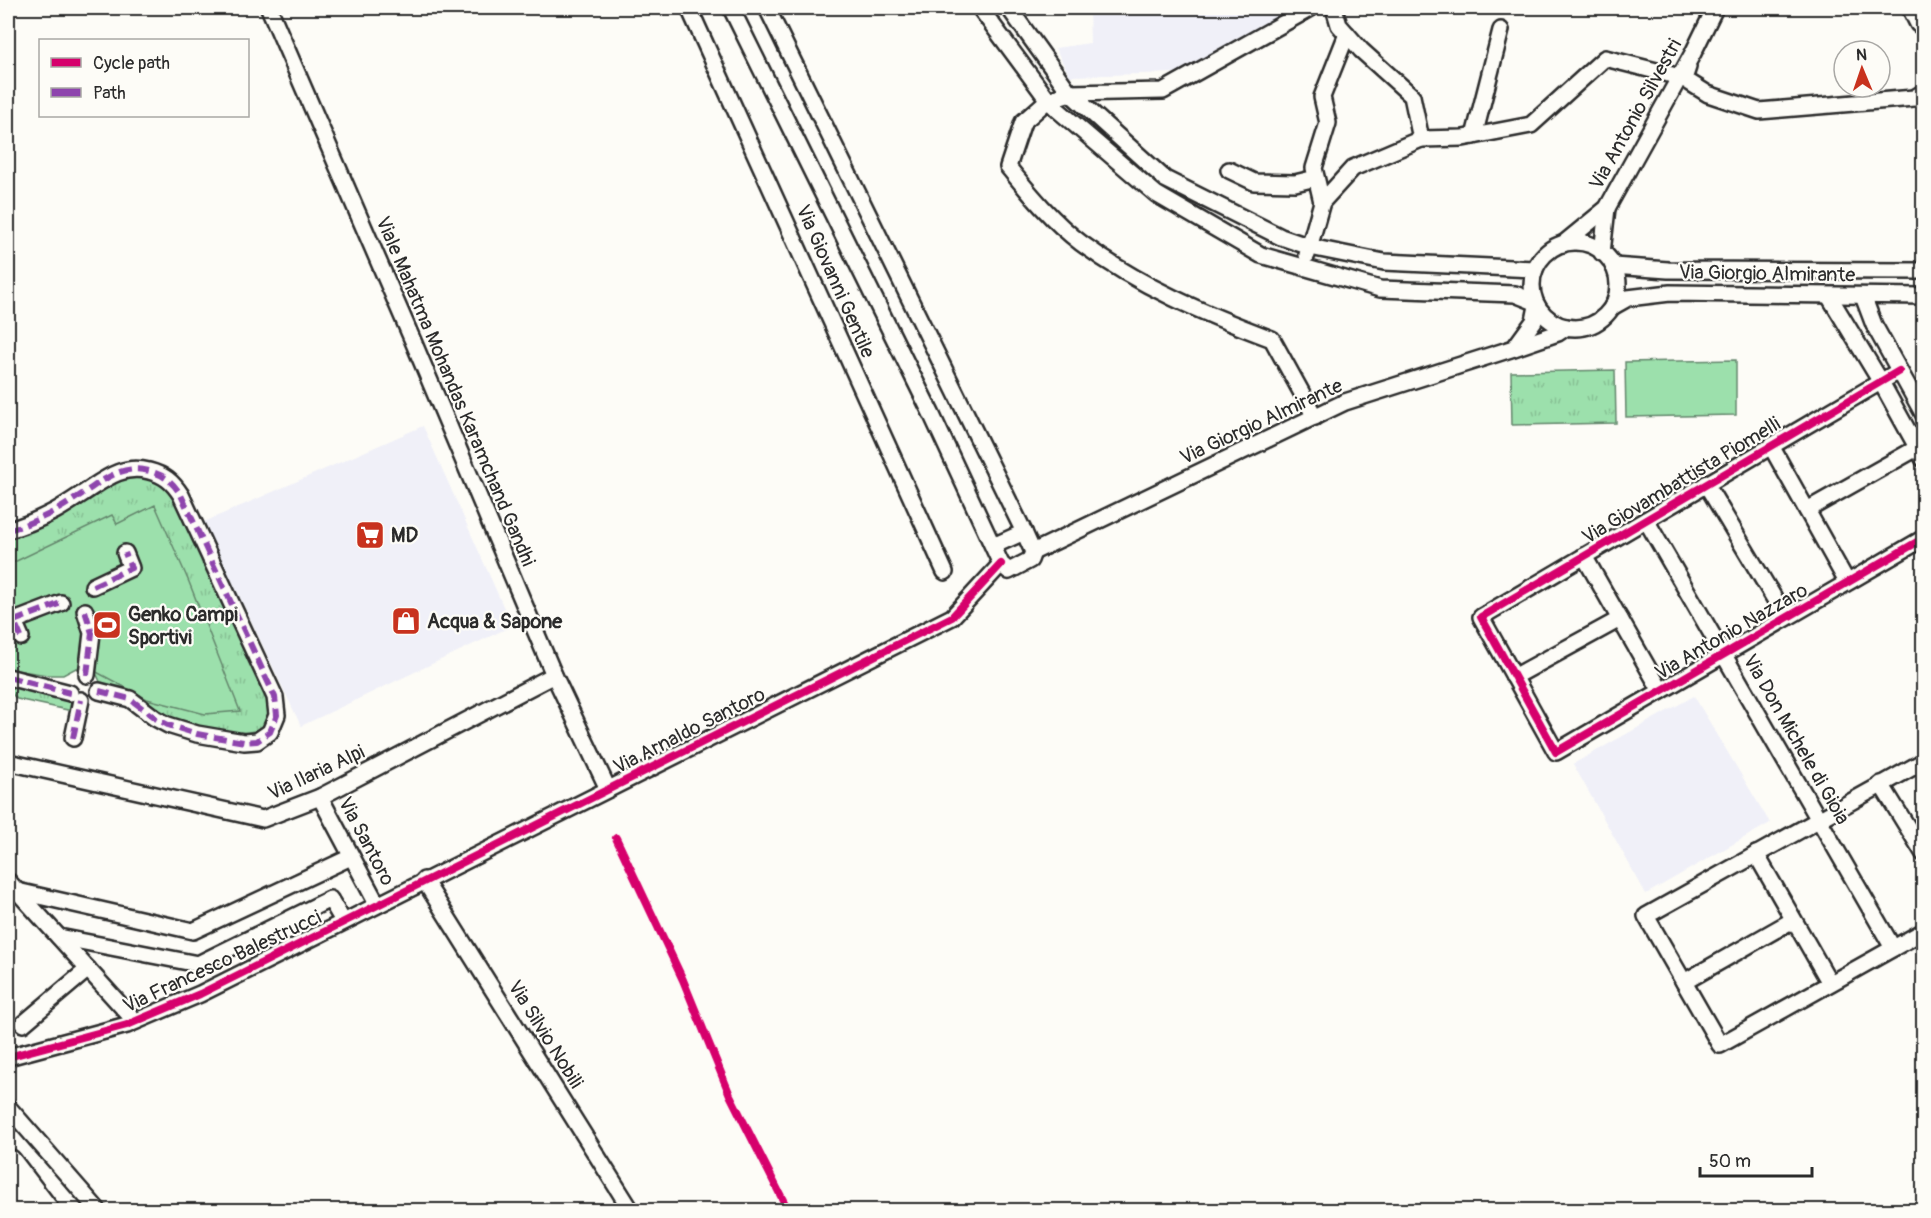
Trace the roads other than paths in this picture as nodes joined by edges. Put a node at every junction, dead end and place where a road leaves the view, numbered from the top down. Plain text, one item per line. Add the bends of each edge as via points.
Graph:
1 (269, 8) edge
2 (689, 8) edge
3 (731, 8) edge
4 (767, 8) edge
5 (980, 8) edge
6 (1009, 8) edge
7 (1311, 8) edge
8 (1334, 8) edge
9 (1715, 8) edge
10 (1910, 8) edge
11 (1923, 28) edge
12 (1501, 30) dead end
13 (1347, 34) junction
14 (1693, 54) junction
15 (1680, 77) junction
16 (1923, 92) edge
17 (1070, 93) junction
18 (1048, 100) junction
19 (1474, 136) junction
20 (1421, 139) junction
21 (1228, 170) dead end
22 (1316, 178) junction
23 (1322, 202) junction
24 (1607, 208) junction
25 (1563, 244) junction
26 (1310, 247) junction
27 (1602, 253) junction
28 (1613, 266) junction
29 (1304, 267) junction
30 (1535, 270) junction
31 (1923, 271) edge
32 (1829, 296) junction
33 (1863, 296) junction
34 (1923, 296) edge
35 (1536, 304) junction
36 (1612, 307) junction
37 (1567, 327) junction
38 (1514, 348) junction
39 (1899, 371) junction
40 (1881, 382) junction
41 (1923, 415) edge
42 (1315, 417) junction
43 (1771, 446) junction
44 (1920, 454) edge
45 (1706, 484) junction
46 (1807, 510) junction
47 (1646, 520) junction
48 (8, 530) edge
49 (1024, 532) junction
50 (1923, 538) edge
51 (993, 546) junction
52 (1033, 552) junction
53 (125, 553) dead end
54 (1584, 556) junction
55 (1001, 564) junction
56 (945, 572) dead end
57 (1847, 582) junction
58 (93, 586) dead end
59 (61, 603) dead end
60 (85, 611) dead end
61 (1786, 618) junction
62 (1620, 619) junction
63 (21, 637) dead end
64 (1724, 654) junction
65 (87, 675) dead end
66 (554, 675) junction
67 (8, 677) edge
68 (1514, 677) junction
69 (99, 691) dead end
70 (1661, 691) junction
71 (74, 738) dead end
72 (1923, 760) edge
73 (8, 762) edge
74 (1881, 784) junction
75 (608, 789) junction
76 (320, 797) junction
77 (1820, 819) junction
78 (1755, 854) junction
79 (1923, 854) edge
80 (351, 857) junction
81 (424, 880) junction
82 (12, 886) edge
83 (377, 904) junction
84 (343, 921) junction
85 (1793, 921) junction
86 (1923, 931) edge
87 (59, 937) junction
88 (1893, 948) junction
89 (88, 969) junction
90 (1684, 982) junction
91 (1830, 983) junction
92 (135, 1021) junction
93 (23, 1024) dead end
94 (8, 1057) edge
95 (8, 1107) edge
96 (8, 1163) edge
97 (8, 1199) edge
98 (17, 1210) edge
99 (44, 1210) edge
100 (98, 1210) edge
101 (631, 1210) edge

1 - 66 street, Viale Mahatma Mohandas Karamchand Gandhi
2 - 56 street, Via Giovanni Gentile
3 - 51 street, Via Giovanni Gentile via 927,403
4 - 49 street
5 - 18 street
6 - 17 street
7 - 17 street via 1162,91
8 - 13 street via 1339,25
9 - 14 street, Via Antonio Silvestri
10 - 11 street
12 - 19 street
13 - 20 street via 1412,96
13 - 22 street via 1322,97 1328,123 1314,168
14 - 15 street, Via Antonio Silvestri
14 - 16 street via 1684,79 1708,94 1759,111 1914,98
15 - 19 street via 1605,58 1531,125
15 - 24 street, Via Antonio Silvestri
17 - 18 street
17 - 26 street via 1165,179 1281,237
18 - 29 street via 1156,194 1262,255
18 - 42 street via 1023,122 1008,168 1033,198 1080,242 1137,280 1214,317 1272,339
19 - 20 street
20 - 23 street via 1353,168
21 - 22 street via 1254,182 1295,183
22 - 23 street
23 - 26 street
24 - 25 street, Via Antonio Silvestri
24 - 27 street, Via Antonio Silvestri
25 - 27 street via 1582,243
25 - 30 street via 1544,256
26 - 29 street
26 - 30 street via 1384,262
27 - 28 street
28 - 31 street, Via Giorgio Almirante via 1668,270
28 - 36 street via 1617,293
29 - 35 street via 1380,289 1515,294
30 - 35 street via 1532,284
32 - 33 street, Via Giorgio Almirante
32 - 36 street, Via Giorgio Almirante via 1670,293 1628,298
32 - 40 street
33 - 34 street, Via Giorgio Almirante
33 - 39 street
35 - 37 street via 1547,318
35 - 38 street via 1534,321
36 - 37 street via 1595,323
37 - 38 street, Via Giorgio Almirante
38 - 42 street, Via Giorgio Almirante via 1345,402
39 - 40 street, Via Giovambattista Piomelli
39 - 41 street
40 - 43 street, Via Giovambattista Piomelli
40 - 44 street
42 - 52 street, Via Giorgio Almirante
43 - 45 street, Via Giovambattista Piomelli
43 - 46 street
44 - 46 street
45 - 47 street, Via Giovambattista Piomelli
45 - 61 street
46 - 57 street
47 - 54 street, Via Giovambattista Piomelli
47 - 64 street, Via Don Michele di Gioia
48 - 69 street via 53,512 121,470 138,468 168,478 181,495 275,697 277,715 270,732 257,741 244,742 168,725 130,699
49 - 51 street
49 - 52 street
50 - 57 street, Via Antonio Nazzaro
51 - 55 street, Via Giovanni Gentile
52 - 55 street, Via Giorgio Almirante via 1030,560 1009,572
53 - 58 street via 131,568
54 - 62 street
54 - 68 street, Via Giovambattista Piomelli via 1481,617
55 - 75 street, Via Arnaldo Santoro via 952,616
57 - 61 street, Via Antonio Nazzaro
59 - 63 street via 14,621
60 - 65 street via 92,633
61 - 64 street, Via Antonio Nazzaro
62 - 68 street
62 - 70 street
64 - 70 street, Via Antonio Nazzaro
64 - 77 street, Via Don Michele di Gioia
66 - 75 street, Viale Mahatma Mohandas Karamchand Gandhi
66 - 76 street, Via Ilaria Alpi
67 - 71 street via 75,696
68 - 70 street, Via Antonio Nazzaro via 1556,752
72 - 74 street
73 - 76 street, Via Ilaria Alpi via 263,819
74 - 77 street
74 - 79 street
75 - 81 street, Via Arnaldo Santoro
76 - 80 street, Via Santoro
77 - 78 street
77 - 88 street, Via Don Michele di Gioia
78 - 85 street
78 - 90 street via 1646,916
80 - 82 street via 194,931
80 - 83 street, Via Santoro
81 - 83 street, Via Arnaldo Santoro
81 - 101 street, Via Silvio Nobili
82 - 87 street
83 - 84 street, Via Francesco Balestrucci
84 - 87 street via 330,899 198,964
84 - 92 street, Via Francesco Balestrucci
85 - 90 street
85 - 91 street
86 - 88 street
87 - 89 street
88 - 91 street
89 - 92 street
89 - 93 street
90 - 91 street via 1720,1045
92 - 94 street, Via Francesco Balestrucci
95 - 100 street
96 - 99 highway
97 - 98 highway

